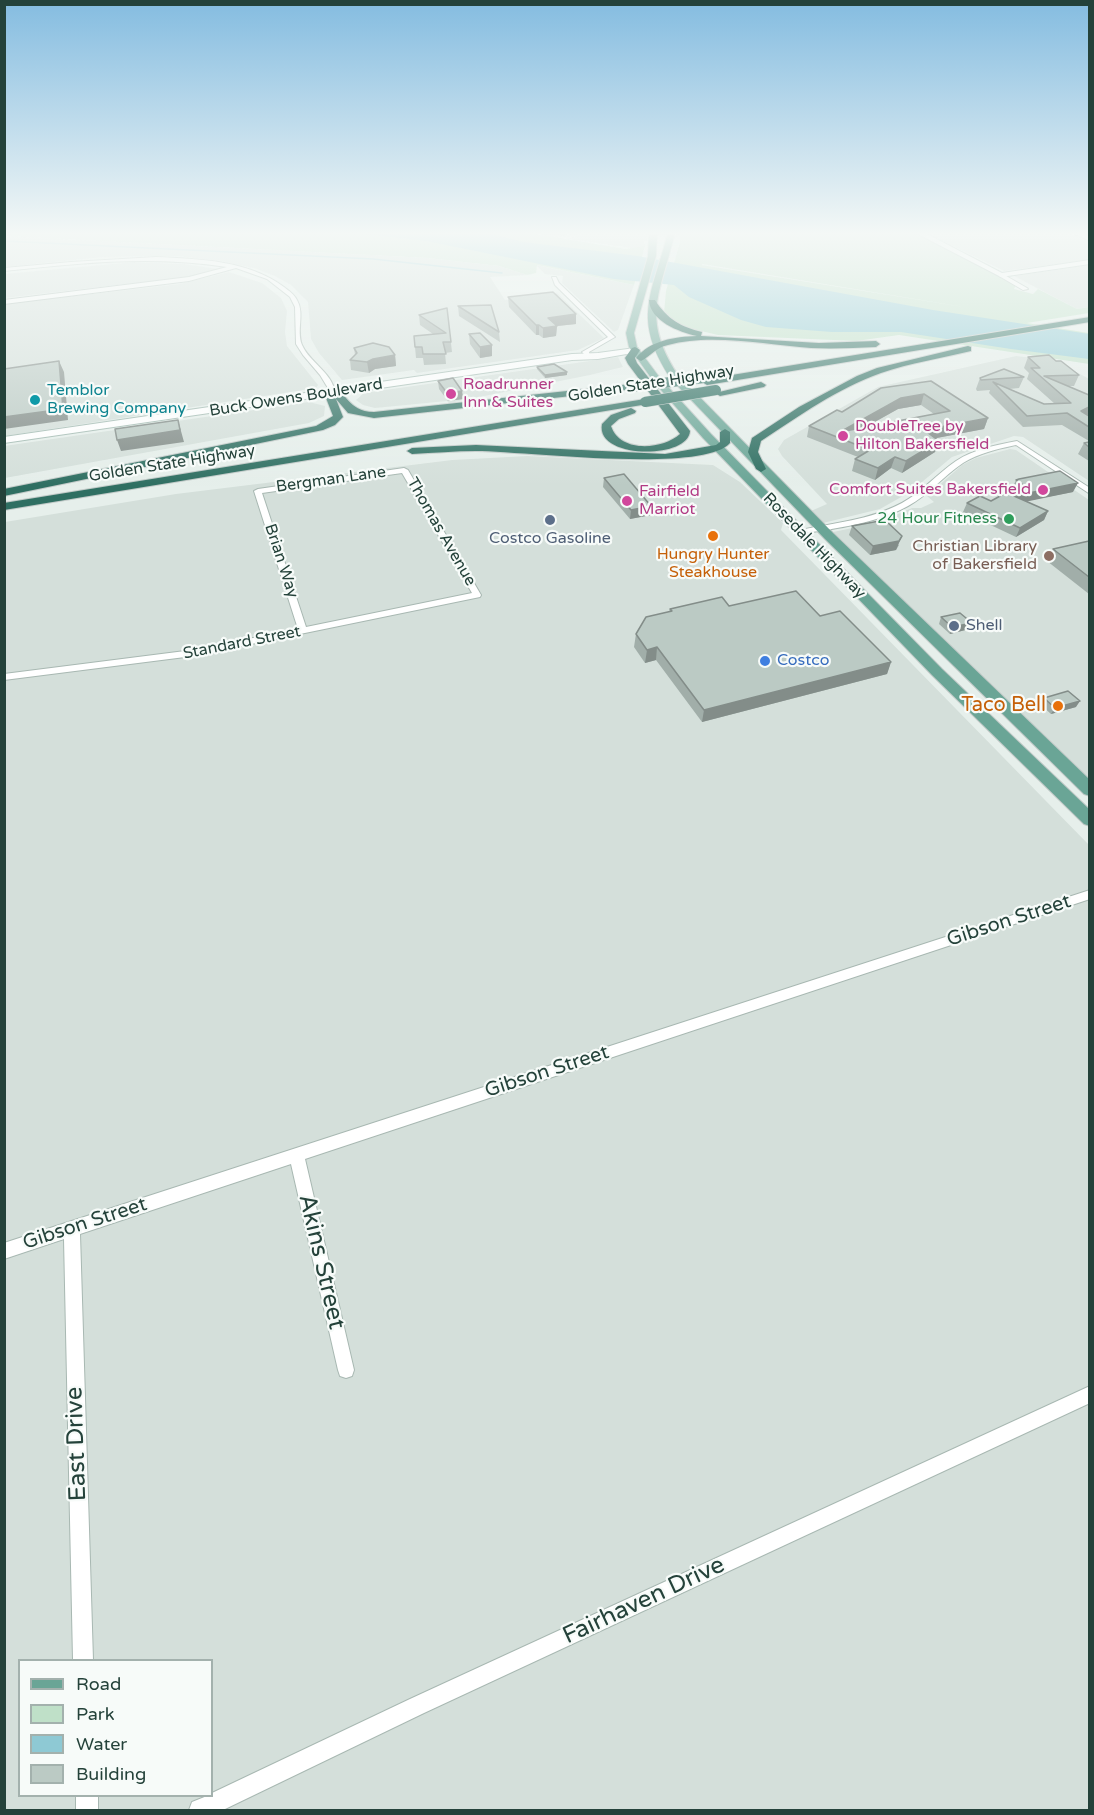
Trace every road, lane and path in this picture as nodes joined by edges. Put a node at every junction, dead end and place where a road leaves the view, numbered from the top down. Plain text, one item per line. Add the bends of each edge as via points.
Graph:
1 (298, 317) edge
2 (591, 317) edge
3 (635, 317) edge
4 (652, 317) edge
5 (661, 317) edge
6 (1089, 319) edge
7 (1085, 330) edge
8 (651, 333) junction
9 (1000, 333) junction
10 (725, 339) junction
11 (655, 346) junction
12 (968, 349) junction
13 (638, 351) junction
14 (588, 355) junction
15 (659, 357) junction
16 (333, 392) junction
17 (642, 397) junction
18 (725, 432) junction
19 (4, 441) edge
20 (719, 448) junction
21 (761, 469) junction
22 (404, 470) joint
23 (226, 472) junction
24 (258, 491) joint
25 (1089, 492) edge
26 (4, 494) edge
27 (4, 507) edge
28 (821, 528) junction
29 (800, 532) junction
30 (477, 595) joint
31 (303, 631) junction
32 (4, 676) edge
33 (1012, 744) junction
34 (1089, 789) edge
35 (1089, 804) edge
36 (1089, 820) edge
37 (1089, 831) edge
38 (1089, 894) edge
39 (296, 1154) junction
40 (72, 1228) junction
41 (4, 1251) edge
42 (346, 1370) dead end
43 (1089, 1394) edge
44 (83, 1659) edge
45 (200, 1810) edge

1 - 16 street via 300,345
2 - 14 street via 612,337 585,352
3 - 13 main road via 630,333
4 - 8 main road, Rosedale Highway
5 - 10 highway via 677,327
6 - 9 highway, Golden State Highway
7 - 12 highway
8 - 11 main road, Rosedale Highway
8 - 13 main road
9 - 10 highway via 835,345
9 - 17 highway, Golden State Highway via 705,380
10 - 11 highway via 683,339
11 - 13 highway
11 - 15 main road, Rosedale Highway
12 - 17 highway, bridge via 718,392
12 - 21 highway via 869,374 803,409 756,440 753,452
13 - 14 main road, Buck Owens Boulevard
13 - 15 main road
13 - 17 highway via 630,358 685,431 681,441 650,449 622,445 607,434 606,426
13 - 20 main road, Rosedale Highway via 671,396
14 - 16 main road, Buck Owens Boulevard
15 - 18 main road, Rosedale Highway via 683,389
16 - 17 highway via 351,411 383,415
16 - 19 main road, Buck Owens Boulevard
16 - 26 highway via 331,398 338,417 322,427
17 - 23 highway, Golden State Highway
17 - 26 highway, Golden State Highway
18 - 20 highway via 725,442
18 - 21 main road, Rosedale Highway
20 - 23 highway via 666,457 455,449
20 - 29 main road, Rosedale Highway
21 - 28 main road, Rosedale Highway
22 - 24 street, Bergman Lane
22 - 30 street, Thomas Avenue
23 - 27 highway, Golden State Highway
24 - 31 street, Brian Way
25 - 28 street via 1017,443 963,460 916,498 894,510
28 - 29 street
28 - 34 main road, Rosedale Highway
29 - 33 main road, Rosedale Highway
30 - 31 street, Standard Street
31 - 32 street, Standard Street via 163,658
33 - 35 main road via 1052,768
33 - 36 main road, Rosedale Highway
33 - 37 main road via 1027,768
38 - 39 street, Gibson Street
39 - 40 street, Gibson Street
39 - 42 street, Akins Street
40 - 41 street, Gibson Street
40 - 44 street, East Drive
43 - 45 street, Fairhaven Drive

